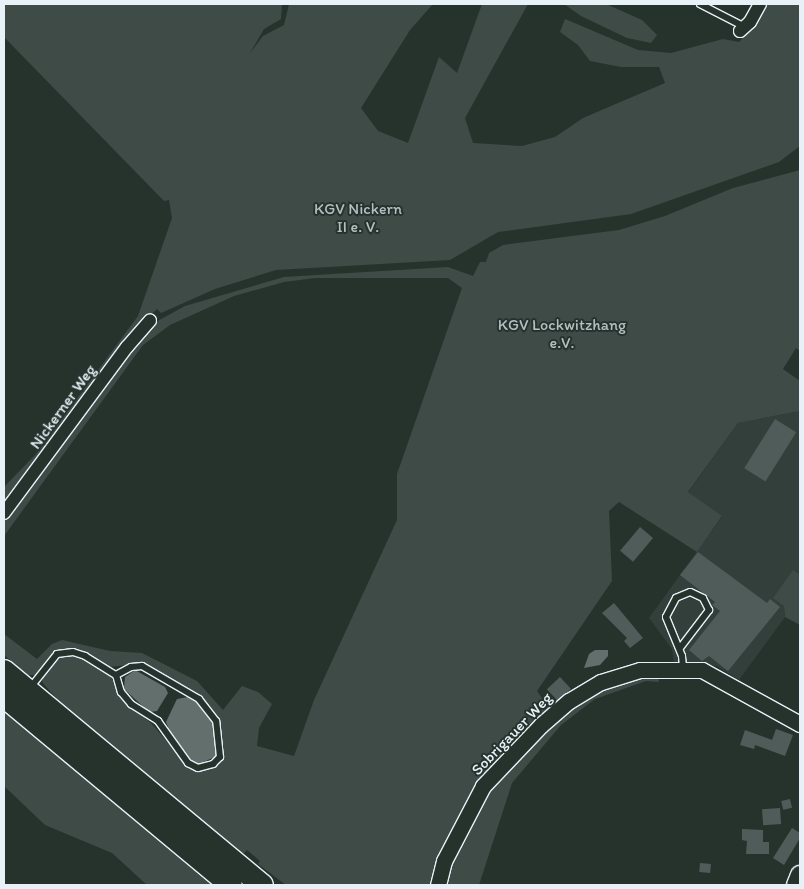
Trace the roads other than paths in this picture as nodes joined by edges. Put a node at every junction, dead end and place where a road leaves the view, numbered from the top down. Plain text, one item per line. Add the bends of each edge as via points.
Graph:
1 (700, 4) edge
2 (760, 4) edge
3 (742, 29) joint
4 (150, 321) dead end
5 (4, 513) edge
6 (680, 648) junction
7 (683, 668) junction
8 (4, 671) edge
9 (116, 674) junction
10 (27, 691) junction
11 (4, 696) edge
12 (800, 724) edge
13 (800, 875) edge
14 (258, 882) edge
15 (231, 885) edge
16 (438, 885) edge
17 (796, 885) edge

1 - 3 lane
2 - 3 street
4 - 5 street, Nickerner Weg via 127,347
6 - 6 lane via 666,617 676,598 690,592 703,598 709,610
6 - 7 lane
7 - 12 street, Sobrigauer Weg via 716,675
7 - 16 street, Sobrigauer Weg via 640,670 601,682 568,701 483,786 444,861
8 - 10 highway
9 - 9 lane via 122,692 131,704 158,721 188,763 198,768 212,764 220,757 216,721 199,699 142,666 131,666
9 - 10 lane via 85,656 65,652 50,660
10 - 14 highway
11 - 15 highway
13 - 17 main road

